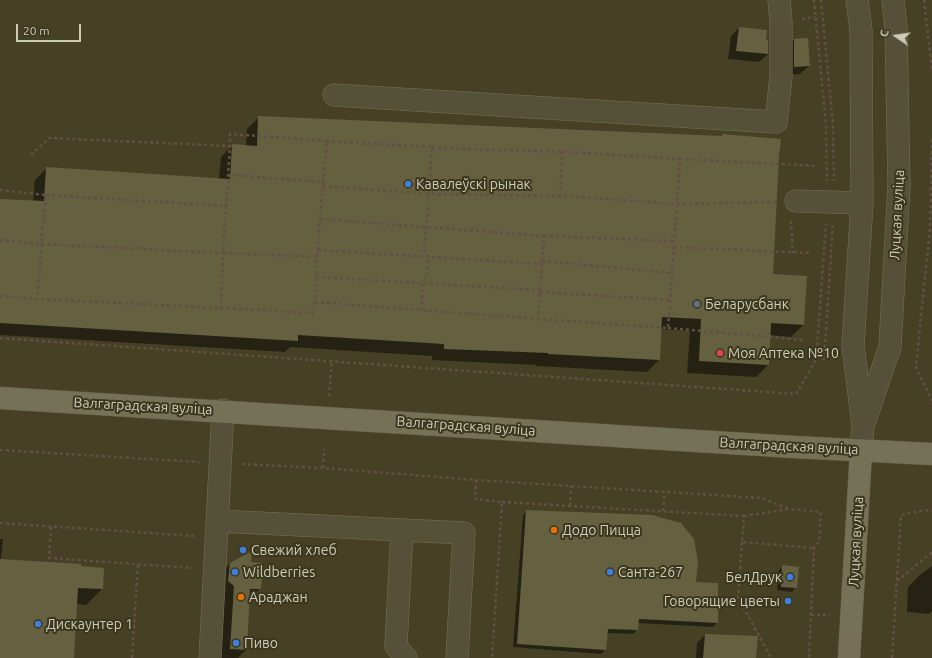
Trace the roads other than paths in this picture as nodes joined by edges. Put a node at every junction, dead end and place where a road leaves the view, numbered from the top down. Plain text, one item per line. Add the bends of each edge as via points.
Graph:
1 (779, 0) edge
2 (857, 0) edge
3 (893, 0) edge
4 (334, 95) dead end
5 (793, 201) road end
6 (862, 203) junction
7 (0, 398) edge
8 (223, 410) junction
9 (863, 425) junction
10 (861, 450) junction
11 (932, 454) edge
12 (217, 529) junction
13 (402, 530) junction
14 (210, 658) edge
15 (406, 658) edge
16 (457, 658) edge
17 (849, 658) edge

1 - 4 street via 781,76 776,122
2 - 6 street, Луцкая вуліца via 861,30
3 - 9 street, Луцкая вуліца via 896,28 899,185 890,347
5 - 6 street
6 - 9 street, Луцкая вуліца via 853,344
7 - 8 main road, Валгаградская вуліца
8 - 10 main road, Валгаградская вуліца
8 - 12 street
9 - 10 street, Луцкая вуліца
10 - 11 main road, Валгаградская вуліца
10 - 17 main road, Луцкая вуліца
12 - 13 street
12 - 14 street
13 - 15 street via 396,646
13 - 16 street via 464,533

